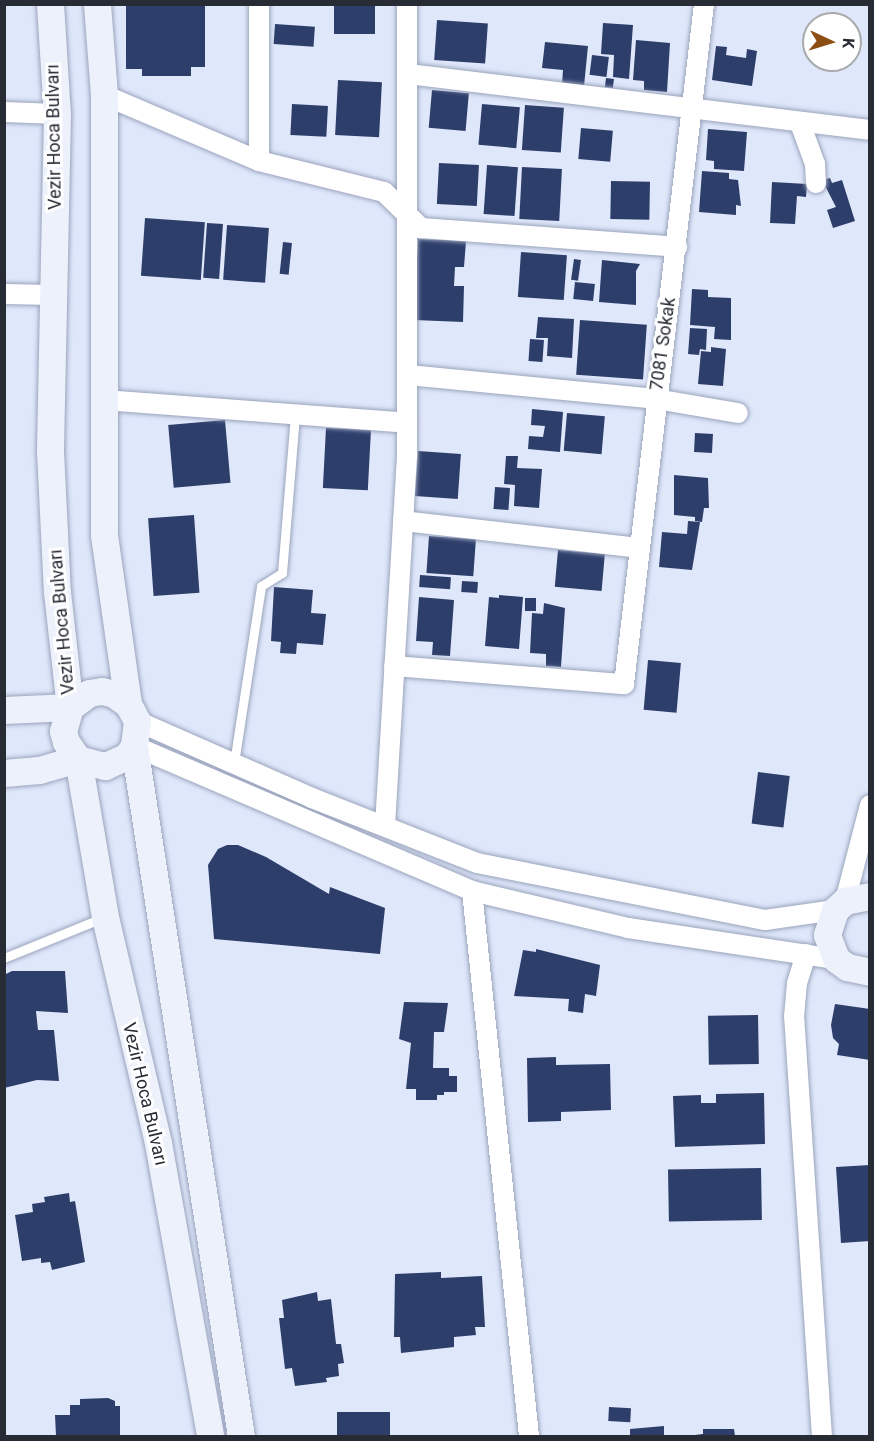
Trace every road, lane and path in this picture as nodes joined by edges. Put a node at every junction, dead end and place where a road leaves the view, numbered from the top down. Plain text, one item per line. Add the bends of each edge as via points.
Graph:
1 (50, 4) edge
2 (97, 4) edge
3 (259, 4) edge
4 (407, 4) edge
5 (704, 4) edge
6 (408, 74) junction
7 (104, 95) junction
8 (690, 111) junction
9 (4, 112) edge
10 (57, 114) junction
11 (800, 123) junction
12 (870, 130) edge
13 (260, 160) junction
14 (816, 183) dead end
15 (409, 216) junction
16 (677, 247) junction
17 (4, 294) edge
18 (54, 295) junction
19 (408, 375) junction
20 (656, 399) junction
21 (104, 400) junction
22 (738, 413) dead end
23 (295, 415) junction
24 (407, 423) junction
25 (403, 521) junction
26 (639, 548) junction
27 (394, 666) junction
28 (70, 707) junction
29 (4, 710) edge
30 (133, 724) junction
31 (78, 759) junction
32 (234, 764) junction
33 (4, 773) edge
34 (870, 806) edge
35 (385, 826) junction
36 (472, 891) junction
37 (850, 903) edge
38 (105, 917) junction
39 (806, 954) junction
40 (4, 958) edge
41 (837, 959) junction
42 (870, 972) edge
43 (210, 1437) edge
44 (241, 1437) edge
45 (530, 1437) edge
46 (822, 1437) edge

1 - 10 main road, Vezir Hoca Bulvarı
2 - 7 main road
3 - 13 street
4 - 6 street
5 - 8 street, 7081 Sokak
6 - 8 street
6 - 15 street
7 - 13 street
7 - 21 main road
8 - 11 street
8 - 16 street, 7081 Sokak
9 - 10 street
10 - 18 main road, Vezir Hoca Bulvarı
11 - 12 street
11 - 14 street via 815,164
13 - 15 street via 384,192
15 - 16 street via 422,228
15 - 19 street
16 - 20 street, 7081 Sokak
17 - 18 street
18 - 28 main road, Vezir Hoca Bulvarı via 50,451 57,592
19 - 20 street
19 - 24 street
20 - 22 street
20 - 26 street, 7081 Sokak
21 - 23 street
21 - 30 main road via 104,535
23 - 24 street
23 - 32 lane via 282,573 261,586
24 - 25 street
25 - 26 street
25 - 27 street
26 - 27 street, 7081 Sokak via 624,684
27 - 35 street
28 - 29 main road
28 - 30 main road via 89,693 114,694
28 - 31 main road, Vezir Hoca Bulvarı via 63,731
30 - 31 main road via 127,756 105,766
30 - 32 street
30 - 36 street
30 - 44 main road
31 - 33 main road via 39,770
31 - 38 main road, Vezir Hoca Bulvarı
32 - 35 street
34 - 37 street
35 - 37 street via 477,864 765,920
36 - 39 street via 628,928
36 - 45 street
37 - 41 main road via 827,935
38 - 40 lane
38 - 43 main road, Vezir Hoca Bulvarı via 158,1143
39 - 41 street
39 - 46 street via 797,983 794,1015
41 - 42 main road via 847,968

